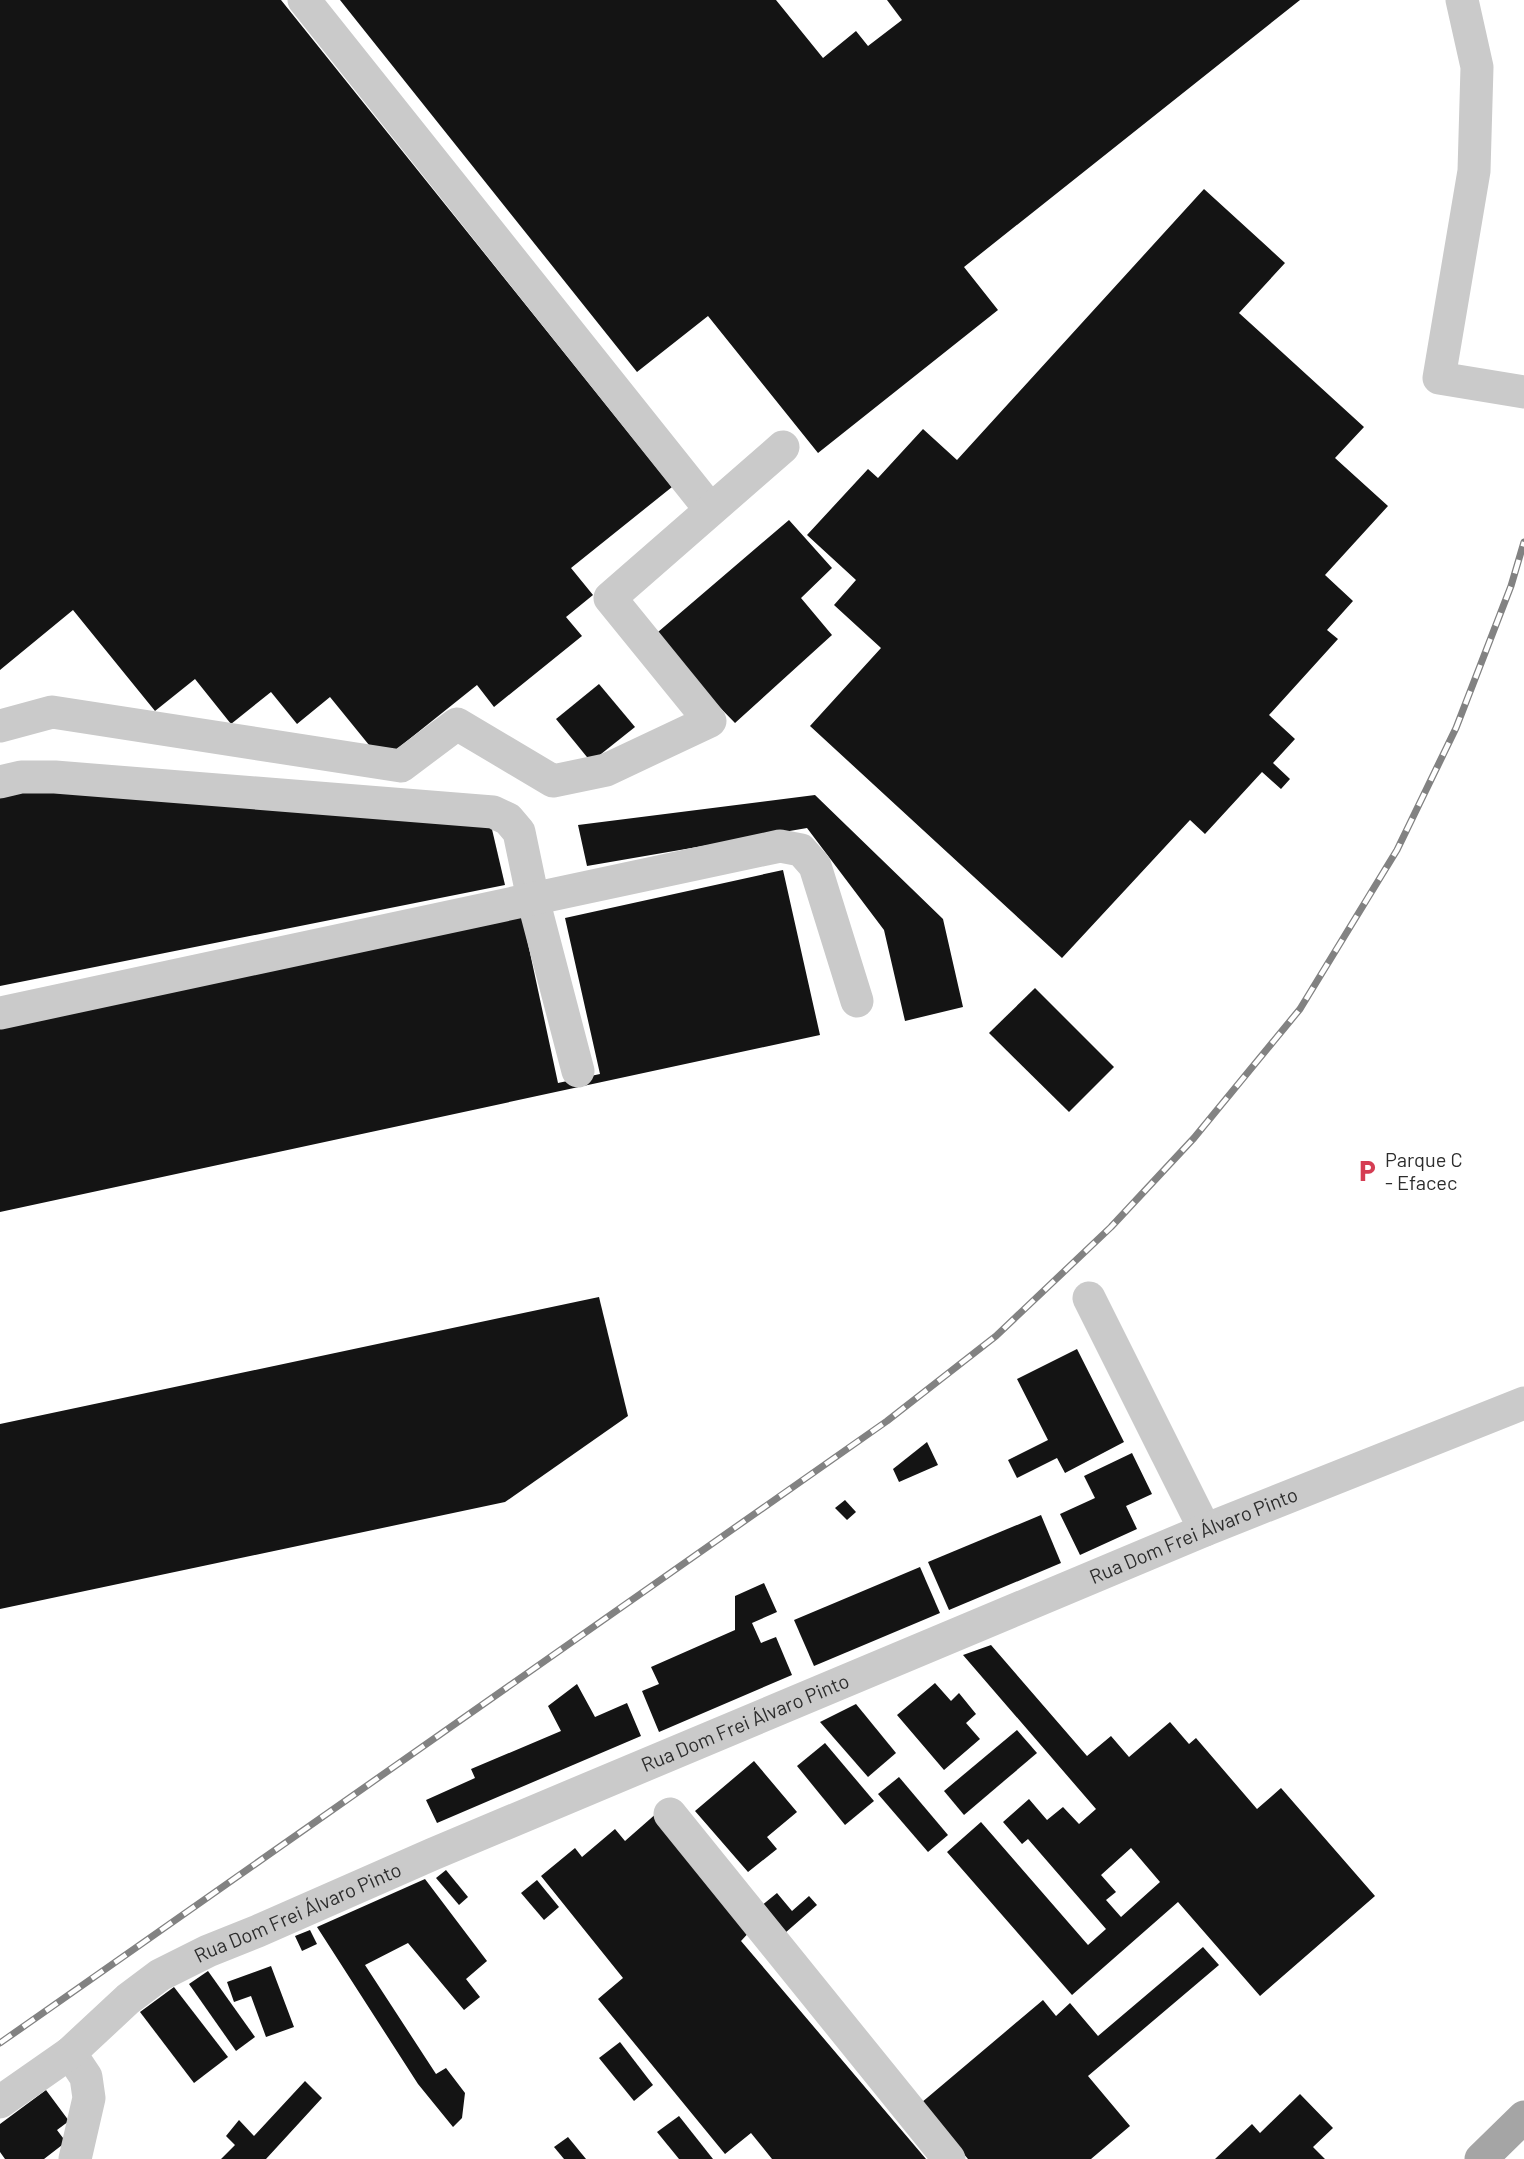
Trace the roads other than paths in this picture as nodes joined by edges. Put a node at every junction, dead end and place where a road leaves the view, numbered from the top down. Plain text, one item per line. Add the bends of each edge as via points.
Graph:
1 (304, 0) edge
2 (1462, 0) edge
3 (1524, 392) edge
4 (783, 447) dead end
5 (710, 509) junction
6 (0, 726) edge
7 (0, 782) edge
8 (533, 898) junction
9 (856, 1001) dead end
10 (0, 1013) edge
11 (578, 1071) dead end
12 (1089, 1298) dead end
13 (1524, 1403) edge
14 (1205, 1530) junction
15 (670, 1814) dead end
16 (70, 2053) junction
17 (0, 2102) edge
18 (1524, 2117) edge
19 (75, 2159) edge
20 (949, 2159) edge
21 (1480, 2159) edge

1 - 5 street
2 - 3 street via 1477,67 1474,171 1439,378
4 - 5 street
5 - 6 street via 610,598 710,721 606,770 553,781 457,724 401,766 52,712
7 - 8 street via 21,777 55,777 493,812 508,819 519,832
8 - 9 street via 780,846 801,850 815,866
8 - 10 street
8 - 11 street
12 - 14 street
13 - 14 street, Rua Dom Frei Álvaro Pinto
14 - 16 street, Rua Dom Frei Álvaro Pinto via 208,1951 152,1981
15 - 20 street
16 - 17 street, Rua Dom Frei Álvaro Pinto
16 - 19 street via 86,2076 89,2098
18 - 21 main road

